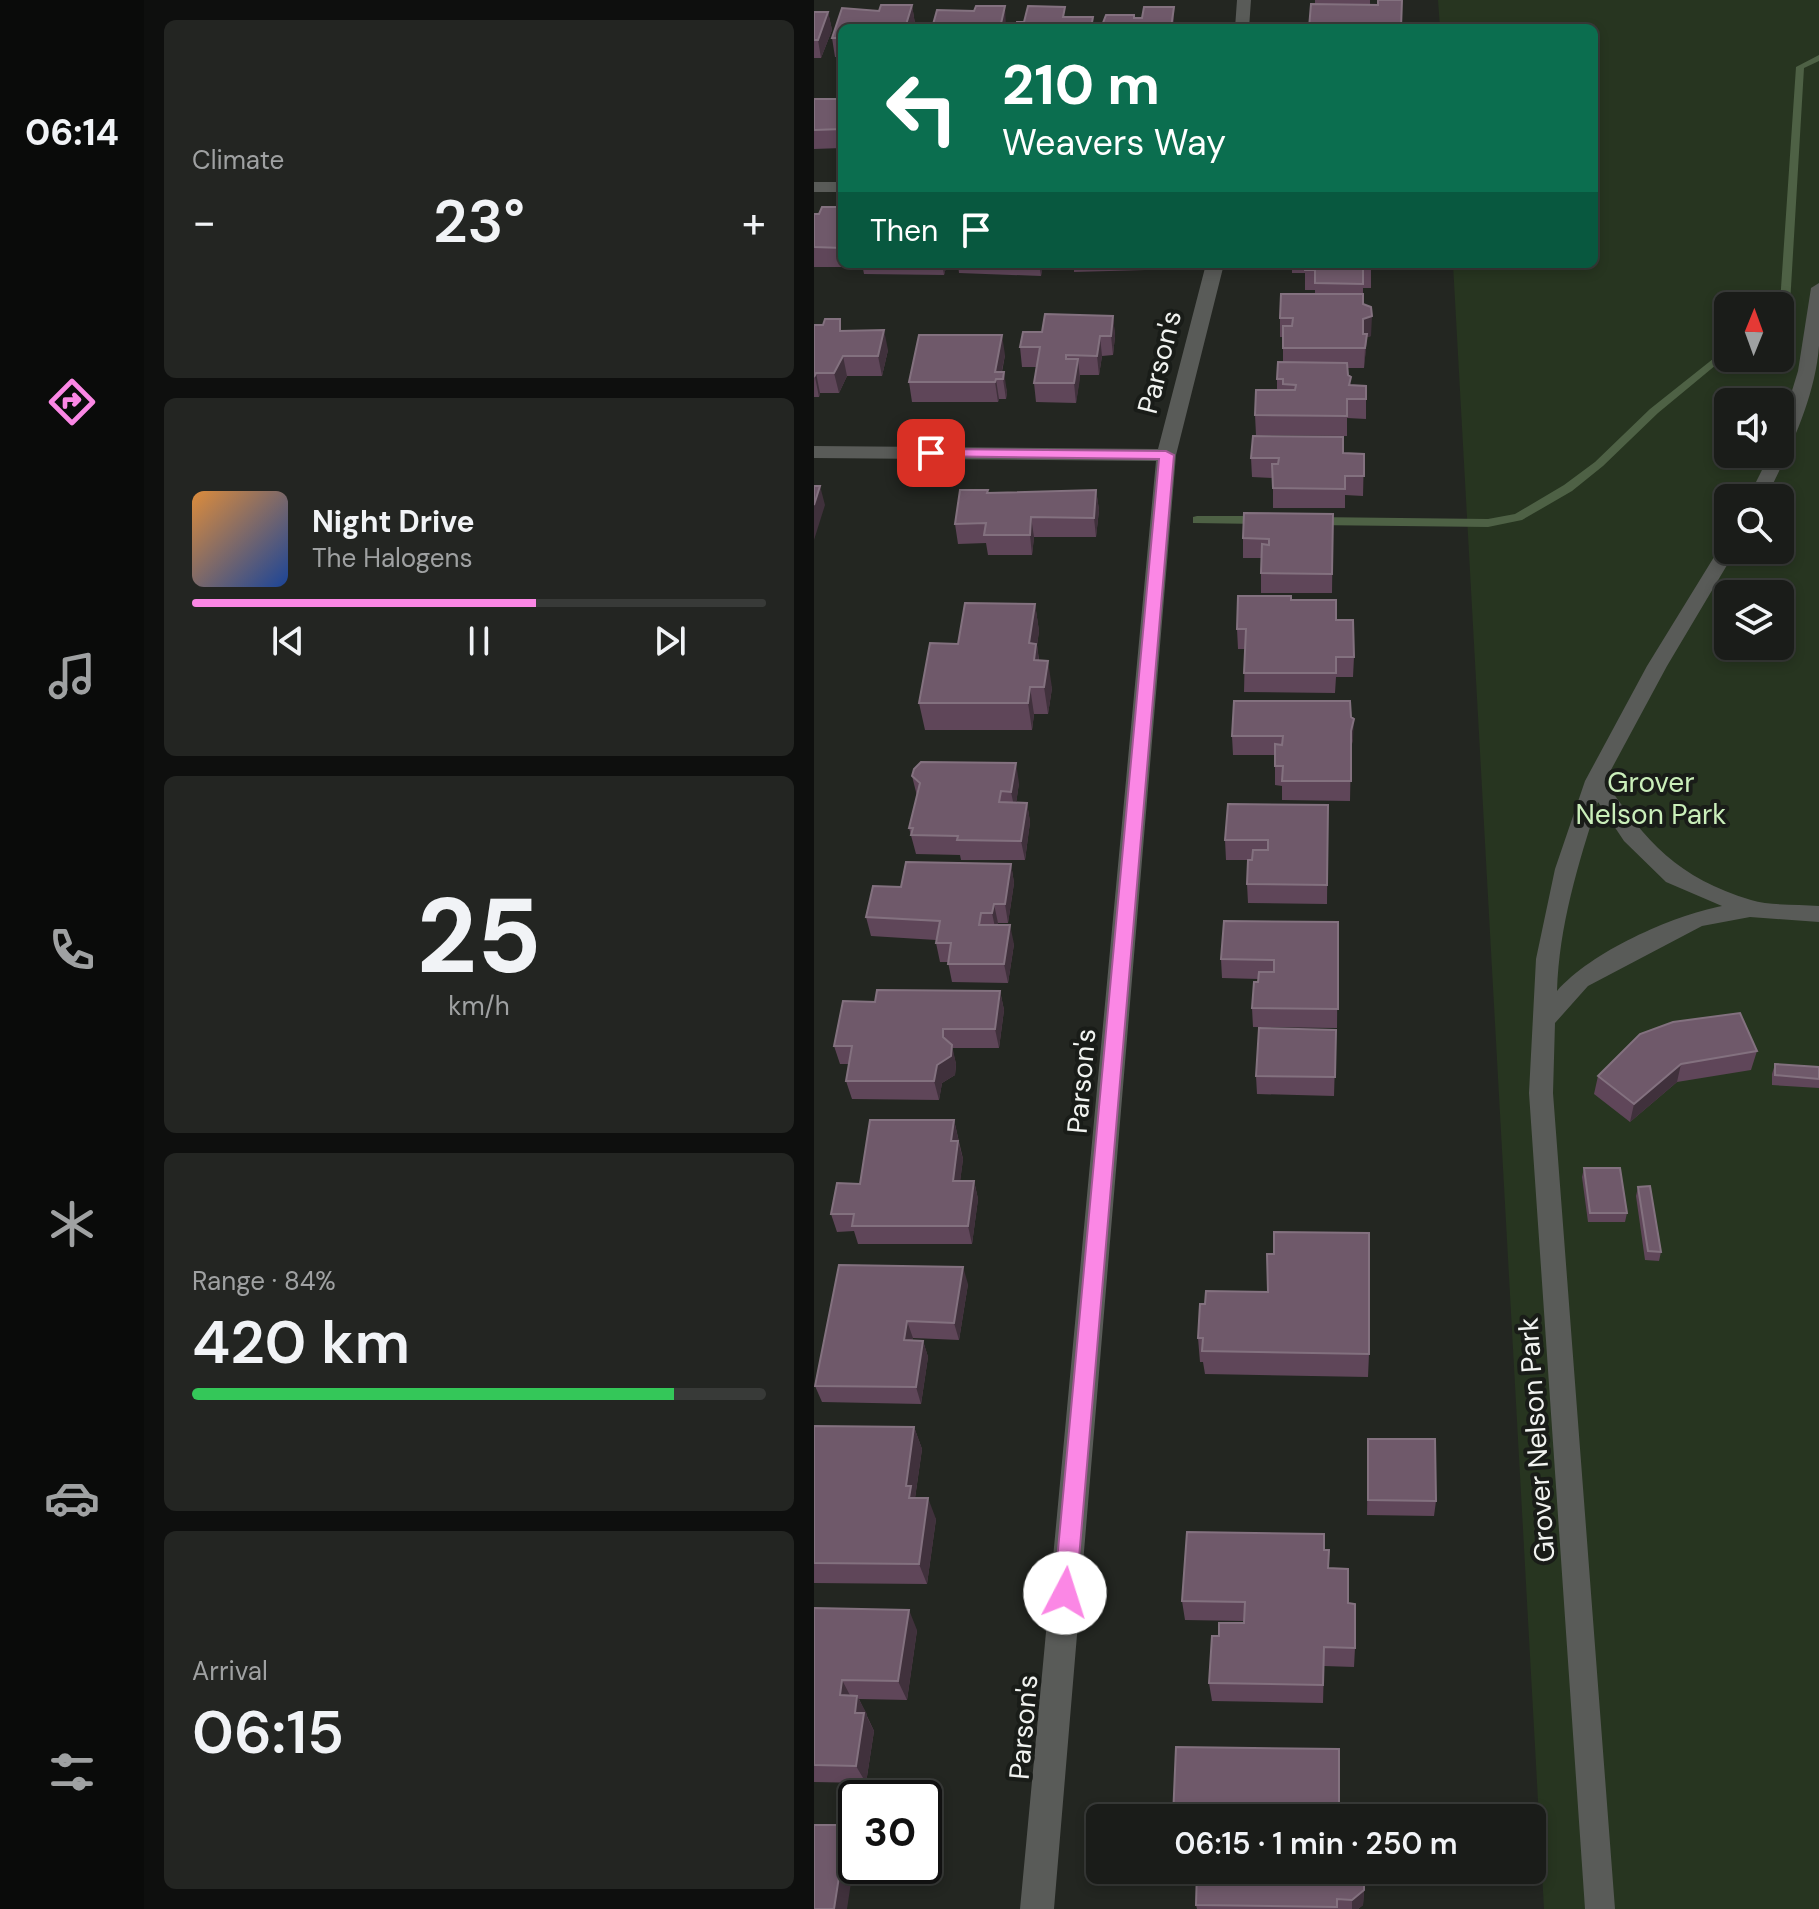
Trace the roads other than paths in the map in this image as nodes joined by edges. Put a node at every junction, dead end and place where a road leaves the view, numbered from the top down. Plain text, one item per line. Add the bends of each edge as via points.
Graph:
1 (1244, 0) edge
2 (1242, 24) edge
3 (814, 187) edge
4 (838, 187) edge
5 (1214, 268) edge
6 (1819, 288) edge
7 (1794, 416) edge
8 (814, 452) edge
9 (1166, 455) junction
10 (1718, 564) edge
11 (1595, 781) junction
12 (1750, 909) junction
13 (1819, 914) edge
14 (1544, 1021) junction
15 (1037, 1909) edge
16 (1600, 1909) edge

1 - 2 street
3 - 4 street
5 - 9 street, Parson's
6 - 7 lane via 1808,368
8 - 9 street
9 - 15 street, Parson's
10 - 11 lane, Grover Nelson Park
11 - 12 lane via 1631,836 1674,876
11 - 14 lane, Grover Nelson Park via 1566,869 1547,959
12 - 13 lane
12 - 14 lane via 1698,919 1629,952 1580,980
14 - 16 lane, Grover Nelson Park via 1541,1093

